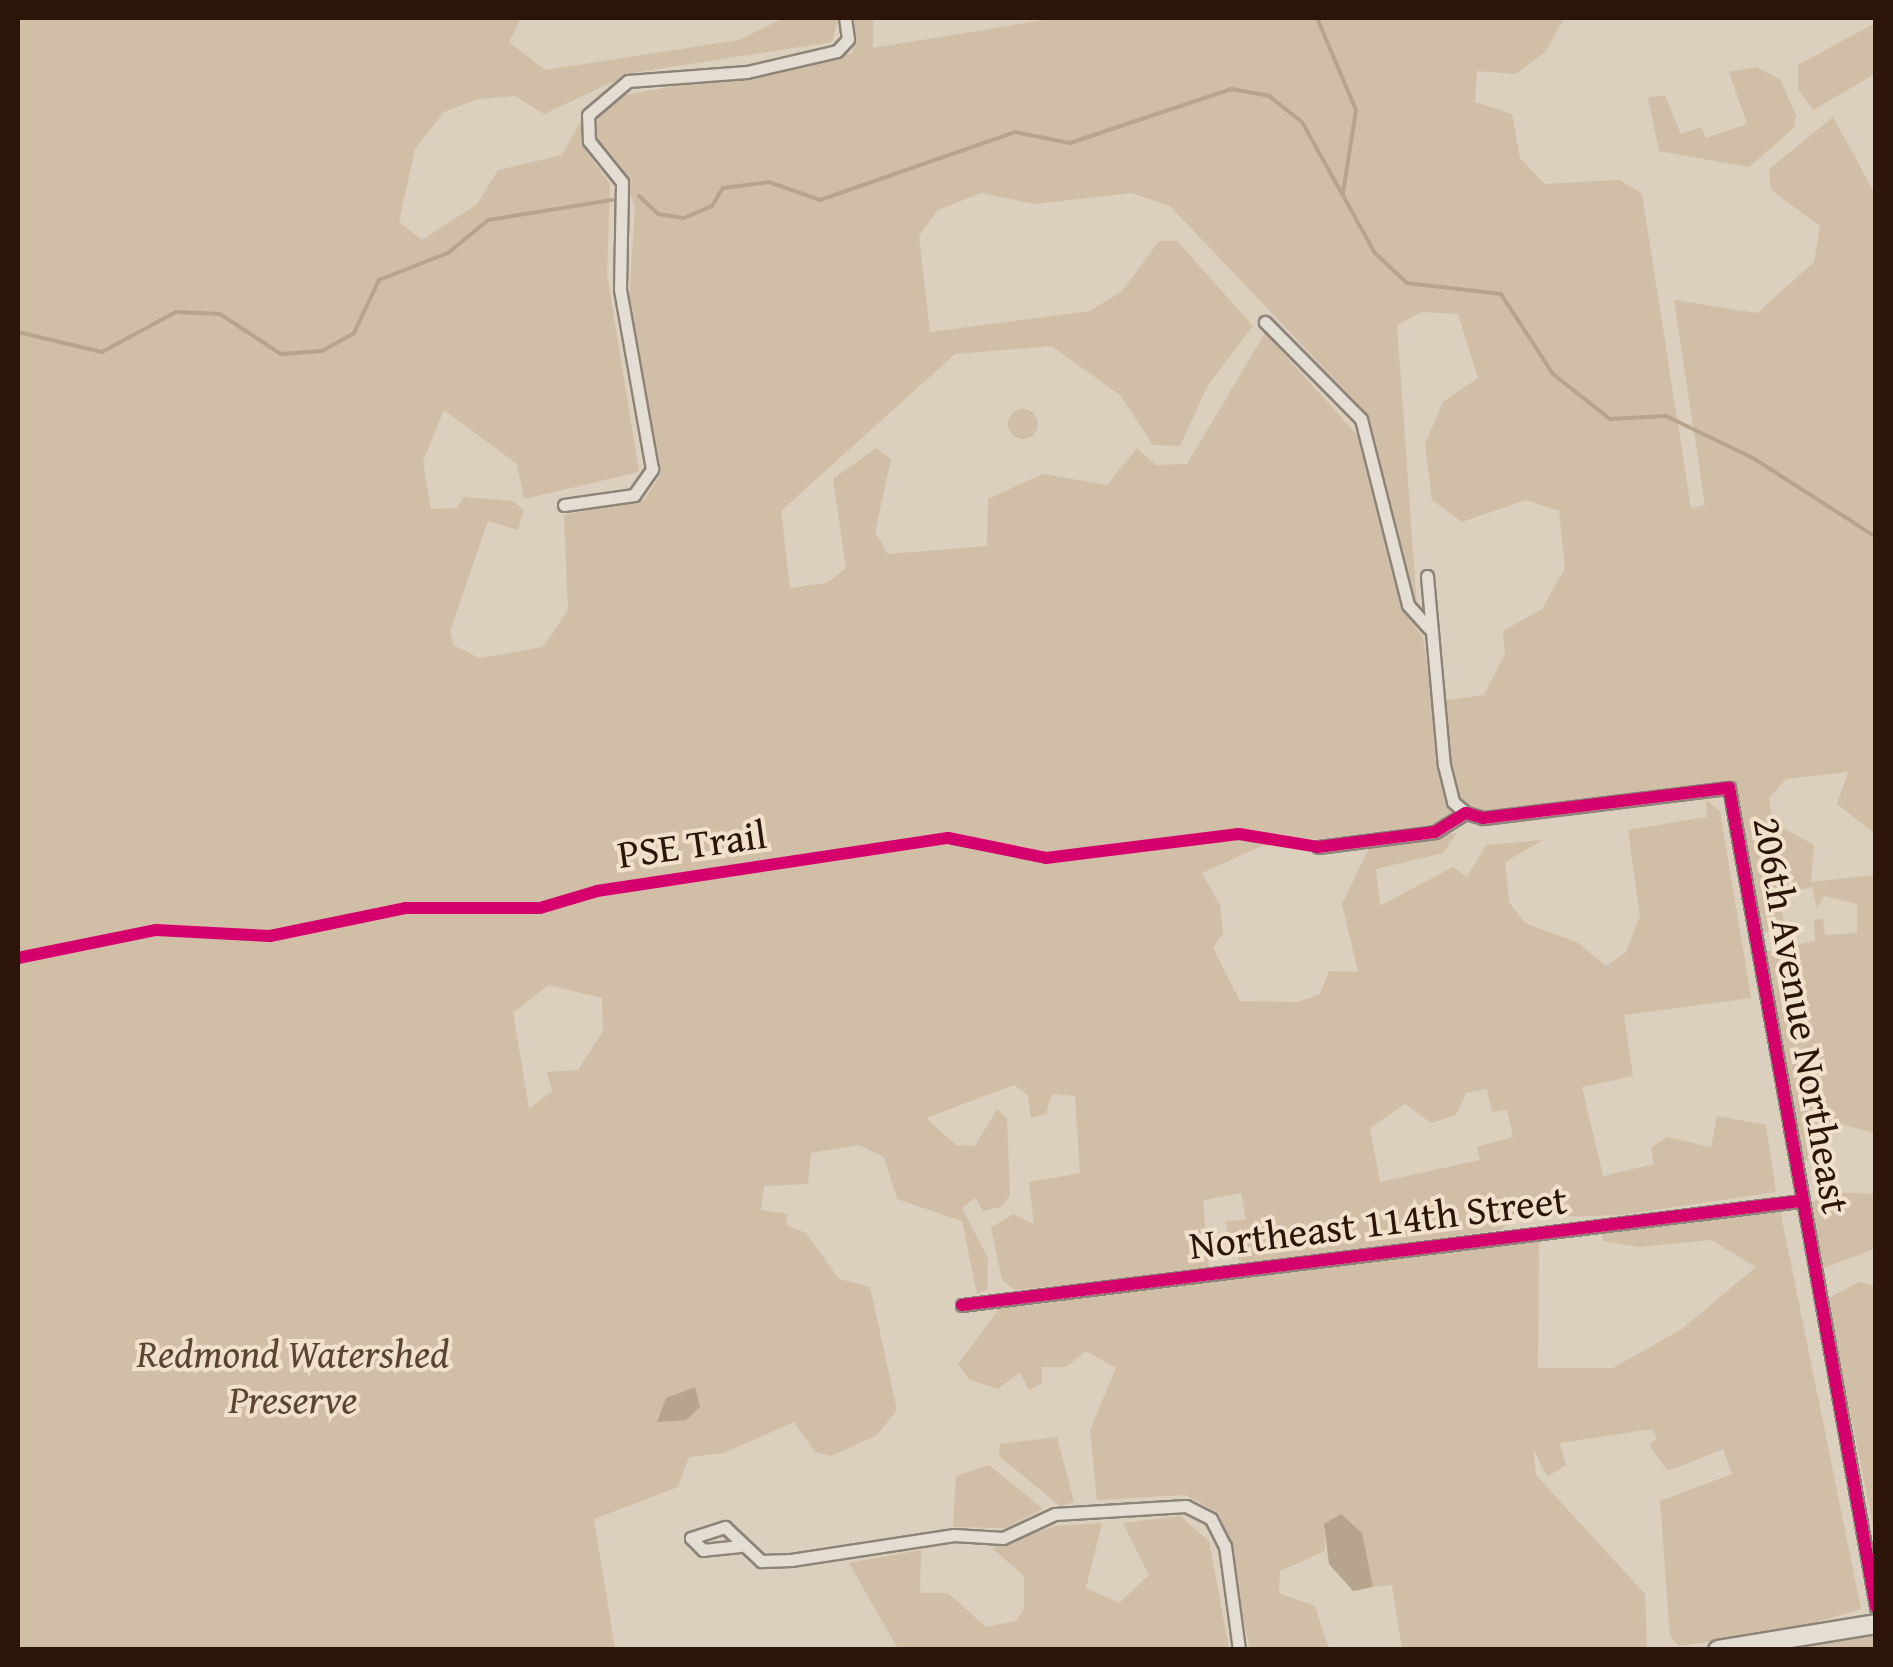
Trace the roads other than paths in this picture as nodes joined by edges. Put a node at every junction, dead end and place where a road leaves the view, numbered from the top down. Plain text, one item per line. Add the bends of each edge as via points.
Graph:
1 (845, 18) edge
2 (1266, 322) dead end
3 (564, 505) dead end
4 (1427, 576) dead end
5 (1429, 628) junction
6 (1466, 812) junction
7 (1318, 847) dead end
8 (1801, 1201) junction
9 (962, 1305) dead end
10 (740, 1546) dead end
11 (1876, 1606) edge
12 (1876, 1624) edge
13 (1239, 1650) edge
14 (1718, 1650) edge

1 - 3 street via 848,38 837,51 747,72 628,81 588,115 589,140 622,182 620,289 652,470 634,495
2 - 5 street via 1360,419 1408,606
4 - 5 street
5 - 6 street via 1449,790
6 - 7 street via 1435,832
6 - 8 street, 206th Avenue Northeast via 1484,818 1728,788
8 - 9 street, Northeast 114th Street
8 - 11 street, 206th Avenue Northeast
10 - 13 street via 761,1561 790,1560 954,1535 1003,1538 1054,1514 1186,1506 1211,1519 1225,1546
12 - 14 street

